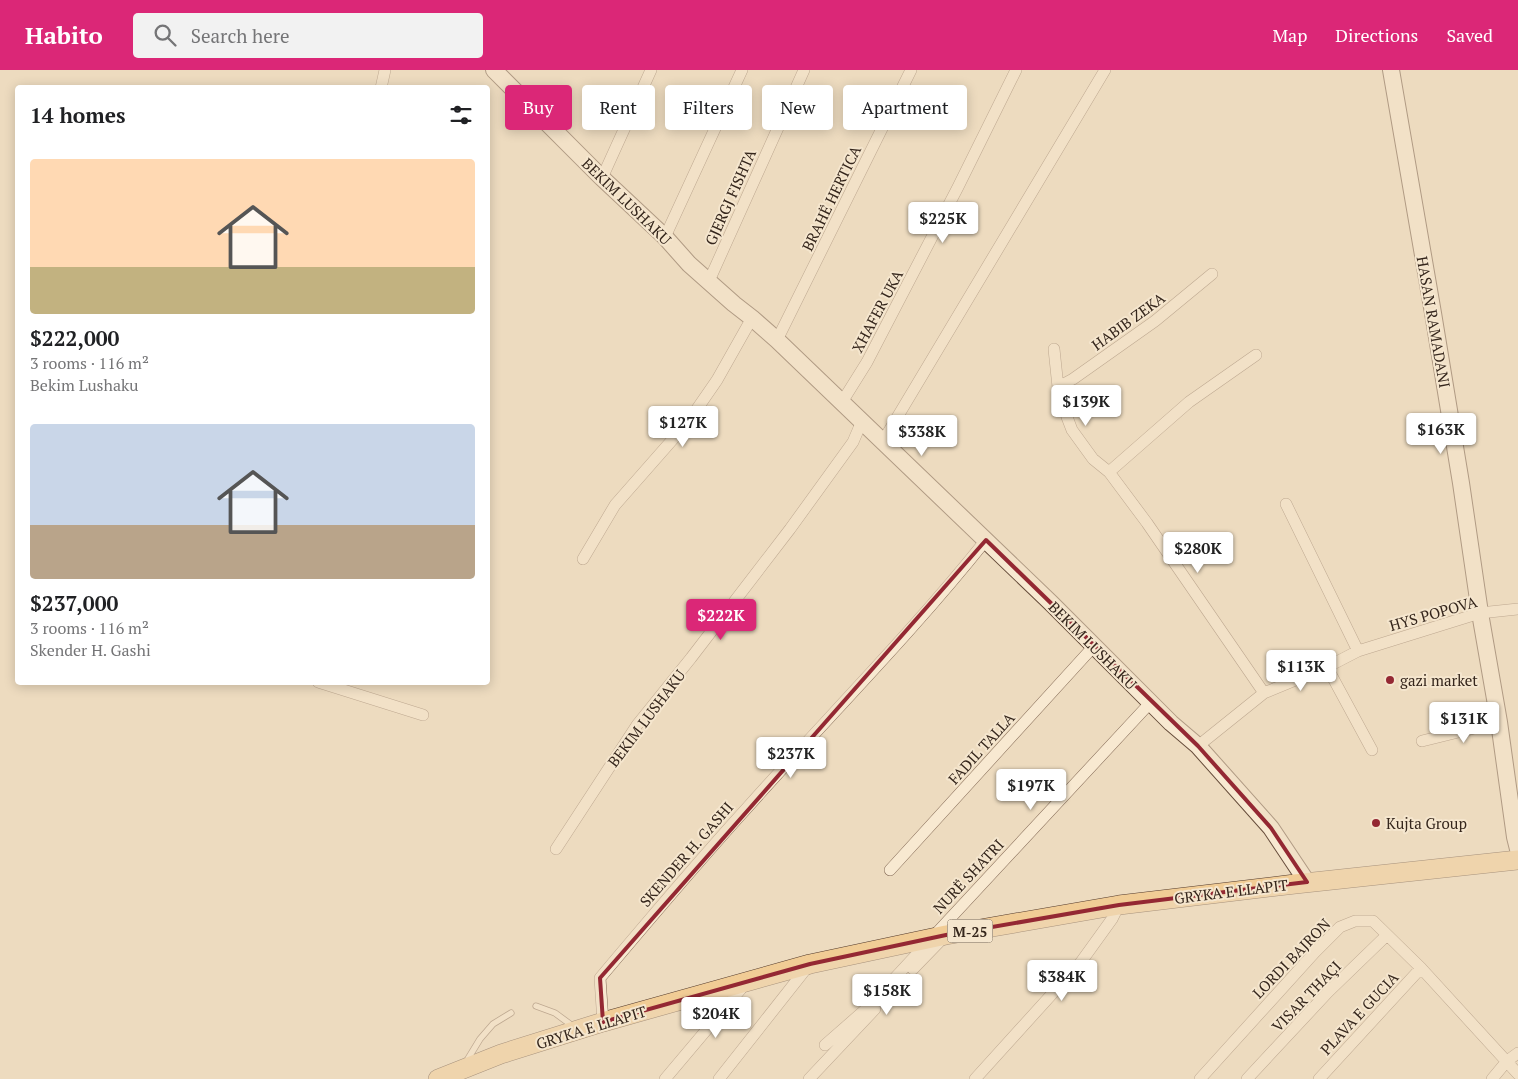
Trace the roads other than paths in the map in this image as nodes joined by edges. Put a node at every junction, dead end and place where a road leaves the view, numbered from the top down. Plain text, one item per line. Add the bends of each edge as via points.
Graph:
1 (385, 70) edge
2 (651, 70) edge
3 (742, 70) edge
4 (804, 70) edge
5 (911, 70) edge
6 (1016, 70) edge
7 (1105, 70) edge
8 (1391, 70) edge
9 (502, 73) edge
10 (382, 85) edge
11 (602, 178) junction
12 (665, 237) junction
13 (1212, 274) dead end
14 (709, 281) junction
15 (752, 318) junction
16 (777, 340) junction
17 (1054, 349) dead end
18 (1256, 355) dead end
19 (1058, 387) junction
20 (842, 402) junction
21 (862, 421) junction
22 (883, 441) junction
23 (1109, 472) junction
24 (1286, 504) dead end
25 (986, 540) junction
26 (583, 559) dead end
27 (1518, 609) edge
28 (1480, 613) junction
29 (1094, 646) junction
30 (1358, 651) junction
31 (1327, 667) junction
32 (328, 685) edge
33 (1264, 693) junction
34 (1151, 702) junction
35 (423, 715) dead end
36 (1499, 722) junction
37 (1422, 741) dead end
38 (1198, 746) junction
39 (1372, 750) dead end
40 (1516, 843) edge
41 (556, 848) dead end
42 (1518, 860) edge
43 (890, 870) dead end
44 (1307, 882) junction
45 (1119, 905) junction
46 (1387, 935) junction
47 (938, 937) junction
48 (810, 964) junction
49 (1422, 968) junction
50 (746, 982) junction
51 (536, 1006) dead end
52 (511, 1013) dead end
53 (602, 1022) junction
54 (577, 1031) junction
55 (826, 1045) dead end
56 (1518, 1053) edge
57 (1507, 1061) junction
58 (464, 1069) junction
59 (1518, 1074) edge
60 (438, 1079) edge
61 (665, 1079) edge
62 (719, 1079) edge
63 (809, 1079) edge
64 (975, 1079) edge
65 (1200, 1079) edge
66 (1247, 1079) edge
67 (1319, 1079) edge
68 (1492, 1079) edge

1 - 10 street
2 - 11 street
3 - 12 street
4 - 14 street, GJERGJ FISHTA
5 - 16 street, BRAHË HERTICA
6 - 20 street, XHAFER UKA via 867,362
7 - 22 street
8 - 28 street, HASAN RAMADANI
9 - 11 street, BEKIM LUSHAKU
11 - 12 street, BEKIM LUSHAKU
12 - 14 street, BEKIM LUSHAKU
13 - 19 street, HABIB ZEKA via 1155,321
14 - 15 street, BEKIM LUSHAKU
15 - 16 street, BEKIM LUSHAKU
15 - 26 street via 717,380 688,422 616,505
16 - 20 street, BEKIM LUSHAKU
17 - 19 street
18 - 23 street via 1189,402
19 - 23 street via 1072,430 1093,459
20 - 21 street, BEKIM LUSHAKU
21 - 22 street, BEKIM LUSHAKU
21 - 41 street, BEKIM LUSHAKU via 853,442 795,522 637,725
22 - 25 street, BEKIM LUSHAKU
23 - 33 street
24 - 30 street
25 - 29 street, BEKIM LUSHAKU
25 - 53 street, SKENDER H. GASHI via 890,652 746,808 600,978
27 - 28 street, HYS POPOVA
28 - 30 street, HYS POPOVA
28 - 36 street, HASAN RAMADANI
29 - 34 street, BEKIM LUSHAKU
29 - 43 street, FADIL TALLA
30 - 31 street, HYS POPOVA
31 - 33 street, HYS POPOVA
31 - 39 street
32 - 35 street
33 - 38 street, HYS POPOVA
34 - 38 street, BEKIM LUSHAKU
34 - 47 street, NURË SHATRI
36 - 37 street
36 - 40 street, HASAN RAMADANI
38 - 44 street, BEKIM LUSHAKU via 1271,828
42 - 44 main road, GRYKA E LLAPIT / M-25
44 - 45 main road, GRYKA E LLAPIT / M-25
45 - 47 main road, GRYKA E LLAPIT / M-25
45 - 64 street via 1081,962
46 - 49 street, LORDI BAJRON
46 - 65 street, LORDI BAJRON via 1373,921 1340,927
46 - 66 street, VISAR THAÇI via 1328,992
47 - 48 main road, GRYKA E LLAPIT / M-25
47 - 55 street, NURË SHATRI
47 - 63 street
48 - 50 main road, GRYKA E LLAPIT / M-25
48 - 62 street
49 - 57 street, LORDI BAJRON
49 - 67 street, PLAVA E GUCIA
50 - 53 main road, GRYKA E LLAPIT / M-25
50 - 61 street
51 - 54 lane via 555,1012
52 - 58 lane via 492,1024
53 - 54 main road, GRYKA E LLAPIT / M-25
54 - 58 main road, GRYKA E LLAPIT / M-25
56 - 57 street
57 - 59 street, LORDI BAJRON
57 - 68 street
58 - 60 main road, GRYKA E LLAPIT / M-25

